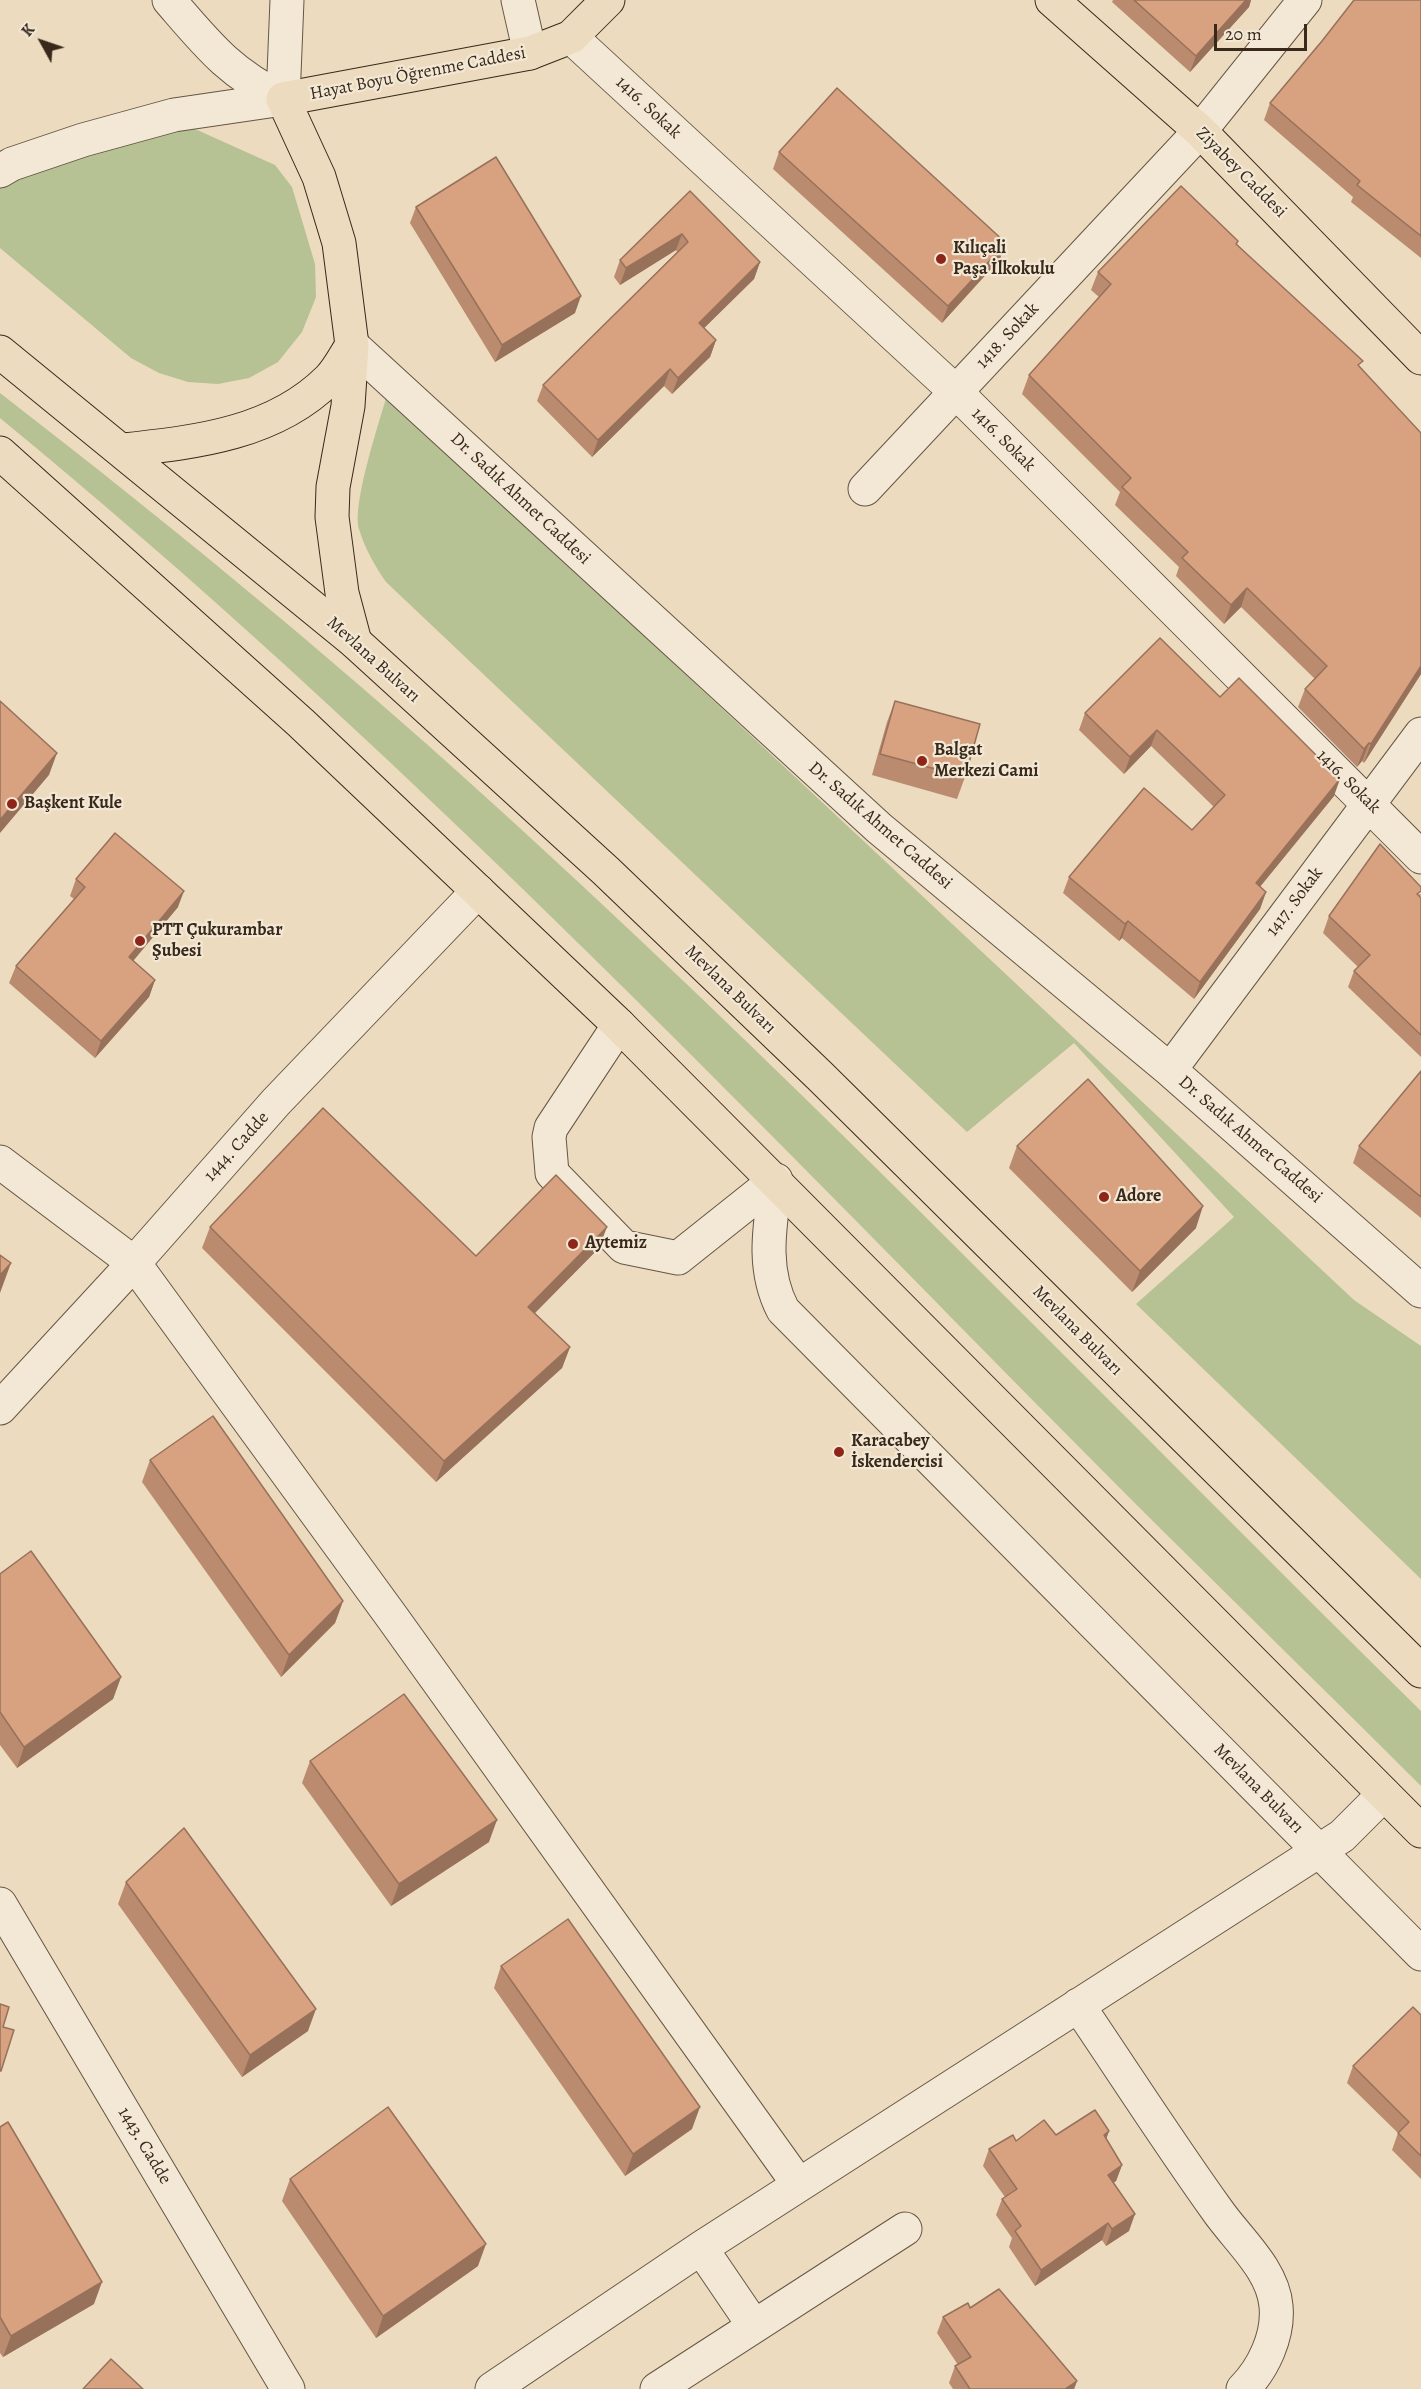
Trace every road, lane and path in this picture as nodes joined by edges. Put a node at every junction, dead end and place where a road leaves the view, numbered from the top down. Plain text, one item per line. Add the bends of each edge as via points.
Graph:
1 (170, 0) edge
2 (287, 0) edge
3 (518, 0) edge
4 (608, 0) edge
5 (1052, 0) edge
6 (1305, 0) edge
7 (571, 37) junction
8 (530, 53) junction
9 (283, 99) junction
10 (1200, 131) junction
11 (0, 171) edge
12 (352, 345) junction
13 (0, 352) edge
14 (1421, 357) edge
15 (956, 392) junction
16 (124, 450) junction
17 (0, 453) edge
18 (865, 489) dead end
19 (355, 642) junction
20 (1421, 734) edge
21 (1368, 803) junction
22 (1421, 857) edge
23 (478, 891) junction
24 (619, 1025) junction
25 (1170, 1070) junction
26 (0, 1162) edge
27 (776, 1180) junction
28 (134, 1263) junction
29 (1421, 1291) edge
30 (0, 1408) edge
31 (1421, 1671) edge
32 (1384, 1794) junction
33 (1421, 1831) edge
34 (1320, 1850) junction
35 (0, 1904) edge
36 (1421, 1954) edge
37 (1078, 2005) junction
38 (799, 2186) junction
39 (905, 2229) dead end
40 (701, 2248) junction
41 (754, 2325) junction
42 (288, 2389) edge
43 (492, 2389) edge
44 (657, 2389) edge
45 (1243, 2389) edge

1 - 9 street via 215,53 251,84
2 - 9 street
3 - 8 street
4 - 7 main road, Hayat Boyu Öğrenme Caddesi
5 - 10 main road, Ziyabey Caddesi
6 - 10 street, 1418. Sokak
7 - 8 main road, Hayat Boyu Öğrenme Caddesi
7 - 15 street, 1416. Sokak
8 - 9 main road, Hayat Boyu Öğrenme Caddesi
9 - 11 street via 174,115 83,140
9 - 12 main road via 319,177 339,243
10 - 14 main road, Ziyabey Caddesi
10 - 15 street, 1418. Sokak
12 - 16 main road via 330,378 300,403 269,419 235,433 194,442
12 - 19 main road via 348,406 333,487 332,517 342,593
12 - 25 street, Dr. Sadık Ahmet Caddesi via 879,828
13 - 16 main road, Mevlana Bulvarı
15 - 18 street, 1418. Sokak
15 - 21 street, 1416. Sokak
16 - 19 main road, Mevlana Bulvarı
17 - 23 main road via 301,723
19 - 31 main road, Mevlana Bulvarı via 606,871 820,1077
20 - 21 street, 1417. Sokak
21 - 22 street, 1416. Sokak
21 - 25 street, 1417. Sokak
23 - 24 main road
23 - 28 street, 1444. Cadde via 276,1102
24 - 27 main road
24 - 27 street via 551,1128 549,1137 552,1173 624,1247 678,1258
25 - 29 street, Dr. Sadık Ahmet Caddesi
26 - 28 street
27 - 32 main road
27 - 34 street, Mevlana Bulvarı via 767,1252 773,1293 783,1310
28 - 30 street, 1444. Cadde
28 - 38 street
32 - 33 main road
32 - 34 street via 1342,1836
34 - 36 street, Mevlana Bulvarı
34 - 37 street
35 - 42 street, 1443. Cadde
37 - 38 street
37 - 45 street via 1217,2211 1265,2272 1276,2306 1274,2339 1253,2379
38 - 40 street
39 - 41 street
40 - 41 street
40 - 43 street
41 - 44 street

